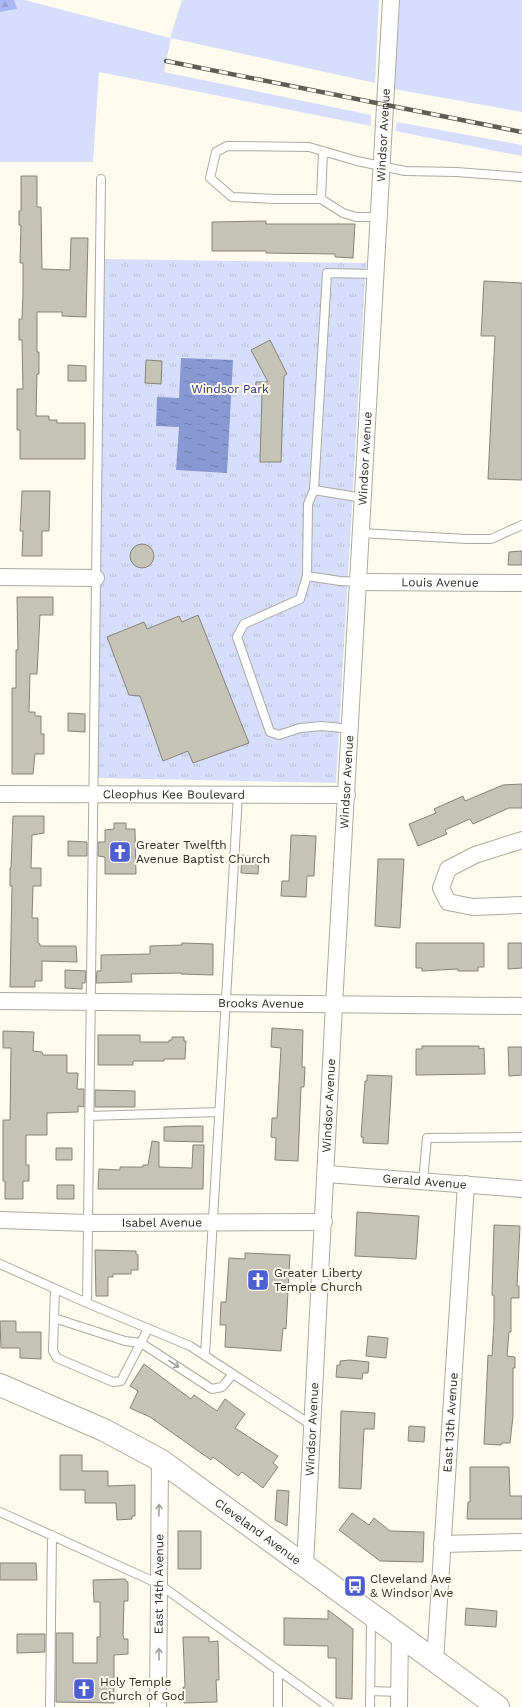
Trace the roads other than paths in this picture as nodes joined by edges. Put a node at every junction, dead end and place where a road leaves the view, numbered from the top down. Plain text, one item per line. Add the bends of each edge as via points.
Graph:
1 (391, 0) edge
2 (323, 151) junction
3 (382, 166) junction
4 (522, 178) edge
5 (100, 179) dead end
6 (321, 198) junction
7 (379, 218) junction
8 (376, 274) junction
9 (314, 490) junction
10 (363, 498) junction
11 (522, 525) edge
12 (361, 533) junction
13 (307, 576) junction
14 (0, 577) edge
15 (96, 578) junction
16 (359, 582) junction
17 (522, 583) edge
18 (351, 729) junction
19 (0, 794) edge
20 (93, 794) junction
21 (238, 795) junction
22 (347, 795) junction
23 (522, 840) edge
24 (522, 905) edge
25 (0, 1001) edge
26 (90, 1002) junction
27 (225, 1004) junction
28 (334, 1004) junction
29 (522, 1006) edge
30 (219, 1112) junction
31 (89, 1116) junction
32 (522, 1137) edge
33 (327, 1174) junction
34 (423, 1181) junction
35 (466, 1184) junction
36 (522, 1189) edge
37 (0, 1220) edge
38 (324, 1222) junction
39 (88, 1223) junction
40 (212, 1223) junction
41 (0, 1264) edge
42 (55, 1289) junction
43 (87, 1303) junction
44 (54, 1318) junction
45 (148, 1329) junction
46 (141, 1343) junction
47 (205, 1355) junction
48 (234, 1374) junction
49 (0, 1385) edge
50 (313, 1427) junction
51 (160, 1460) junction
52 (0, 1512) edge
53 (52, 1535) junction
54 (522, 1542) edge
55 (442, 1544) junction
56 (305, 1565) junction
57 (159, 1584) junction
58 (371, 1613) junction
59 (400, 1634) junction
60 (435, 1661) junction
61 (278, 1670) junction
62 (371, 1691) junction
63 (400, 1699) edge
64 (50, 1707) edge
65 (158, 1707) edge
66 (278, 1707) edge
67 (329, 1707) edge
68 (370, 1707) edge
69 (498, 1707) edge

1 - 3 street, Windsor Avenue
2 - 3 lane
2 - 6 lane
2 - 6 lane via 309,147 227,146 216,152 210,178 232,197
3 - 4 lane via 406,171 456,172
3 - 7 street, Windsor Avenue
5 - 15 lane
6 - 7 lane via 343,213 356,217
7 - 8 street, Windsor Avenue
8 - 9 lane via 327,272
8 - 10 street, Windsor Avenue
9 - 10 lane
9 - 13 lane via 308,504
10 - 12 street, Windsor Avenue
11 - 12 lane via 492,539
12 - 16 street, Windsor Avenue
13 - 16 lane
13 - 18 lane via 300,599 244,624 237,637 270,732 279,735 300,728 322,726
14 - 15 street
15 - 20 lane
16 - 17 street, Louis Avenue
16 - 18 street, Windsor Avenue
18 - 22 street, Windsor Avenue
19 - 20 street, Cleophus Kee Boulevard
20 - 21 street, Cleophus Kee Boulevard
20 - 26 lane
21 - 22 street, Cleophus Kee Boulevard
21 - 27 lane
22 - 28 street, Windsor Avenue
23 - 24 street via 475,855 448,869 441,888 448,902 473,907
25 - 26 street, Brooks Avenue
26 - 27 street, Brooks Avenue
26 - 31 lane
27 - 28 street, Brooks Avenue
27 - 30 lane
28 - 29 street, Brooks Avenue
28 - 33 street, Windsor Avenue
30 - 31 lane
30 - 40 lane
31 - 39 lane
32 - 34 lane via 427,1138
33 - 34 street, Gerald Avenue
33 - 38 street, Windsor Avenue
34 - 35 street, Gerald Avenue
35 - 36 street, Gerald Avenue
35 - 55 street, East 13th Avenue
37 - 39 street, Isabel Avenue
38 - 40 street, Isabel Avenue
38 - 50 street, Windsor Avenue
39 - 40 street, Isabel Avenue
39 - 43 lane
40 - 47 lane
41 - 42 lane
42 - 43 lane
42 - 44 lane
43 - 45 lane
44 - 46 lane via 126,1341
44 - 46 lane via 53,1351 56,1358 113,1382 121,1381
45 - 46 lane
45 - 47 lane
46 -> 48 lane via 212,1388 222,1387
47 - 48 lane
48 - 50 lane
49 - 51 main road, Cleveland Avenue via 104,1430
50 - 56 street, Windsor Avenue
51 - 56 main road, Cleveland Avenue
57 -> 51 street, East 14th Avenue
52 - 53 lane
53 - 57 lane
53 - 64 lane
54 - 55 street
55 - 60 street, East 13th Avenue
56 - 58 main road, Cleveland Avenue
57 - 61 lane
65 -> 57 street, East 14th Avenue
58 - 59 main road, Cleveland Avenue
58 - 62 lane
59 - 60 main road, Cleveland Avenue
59 - 63 street
60 - 69 main road, Cleveland Avenue
61 - 66 lane
61 - 67 lane
62 - 63 lane
62 - 68 lane

